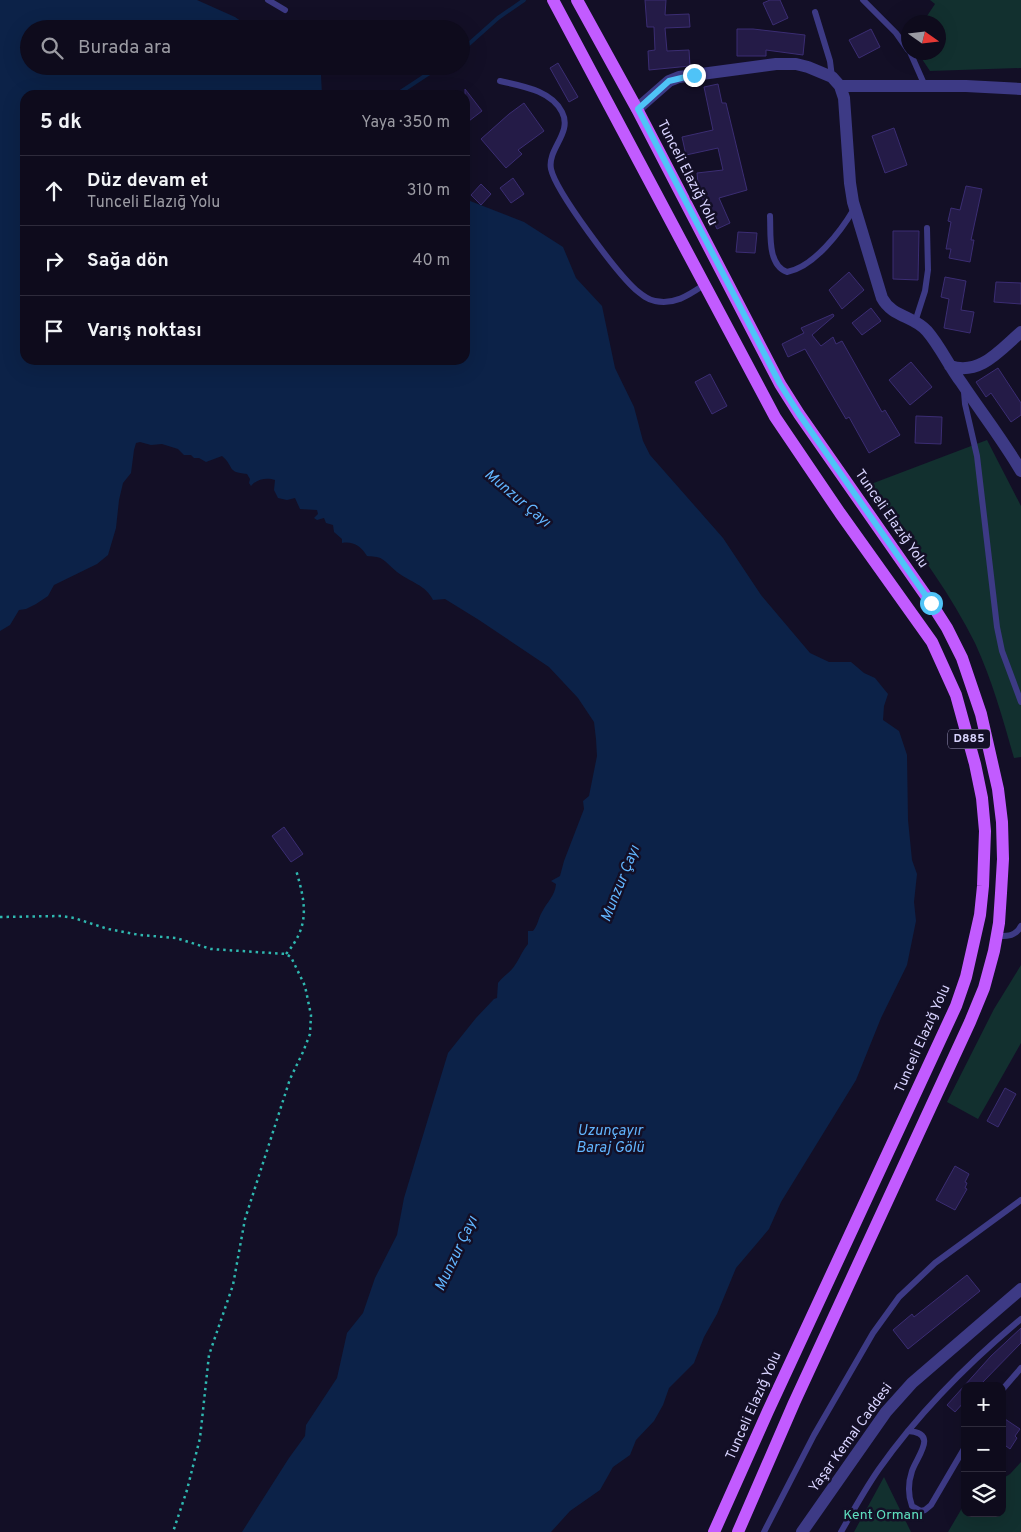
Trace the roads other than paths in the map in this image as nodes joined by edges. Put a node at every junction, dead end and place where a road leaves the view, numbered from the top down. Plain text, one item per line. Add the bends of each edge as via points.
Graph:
1 (268, 0) edge
2 (554, 0) edge
3 (577, 0) edge
4 (863, 0) edge
5 (285, 10) dead end
6 (815, 12) dead end
7 (901, 40) edge
8 (913, 60) edge
9 (500, 81) dead end
10 (836, 81) junction
11 (925, 86) junction
12 (1021, 90) edge
13 (638, 109) junction
14 (854, 208) junction
15 (770, 216) dead end
16 (927, 228) dead end
17 (704, 285) junction
18 (916, 322) junction
19 (1021, 332) edge
20 (950, 366) junction
21 (964, 387) junction
22 (1021, 471) edge
23 (1021, 702) edge
24 (1021, 926) edge
25 (996, 936) junction
26 (1021, 1200) edge
27 (1021, 1289) edge
28 (1021, 1319) edge
29 (1021, 1368) edge
30 (1006, 1385) edge
31 (908, 1431) junction
32 (961, 1454) edge
33 (714, 1532) edge
34 (738, 1532) edge
35 (764, 1532) edge
36 (802, 1532) edge
37 (841, 1532) edge

1 - 5 lane
2 - 17 main road, Tunceli Elazığ Yolu / D885
3 - 13 main road, Tunceli Elazığ Yolu / D885
4 - 7 lane
6 - 10 lane
8 - 11 lane
9 - 17 lane via 542,94 557,104 563,113 564,128 550,163 552,172 579,217 634,289 654,301 666,302 684,298
10 - 11 street
10 - 13 street via 808,66 785,63 686,76 669,81
10 - 14 street via 845,107
11 - 12 street
13 - 25 main road, Tunceli Elazığ Yolu / D885 via 780,384 931,603 962,658 972,682 998,789 1003,859
14 - 15 lane via 822,251 787,272 779,267 772,253
14 - 18 street via 885,304
16 - 18 lane via 928,270
17 - 33 main road, Tunceli Elazığ Yolu / D885 via 774,417 932,642 956,695 966,728 986,831 980,915 956,1006
18 - 20 street via 928,333
19 - 20 street via 977,367 963,369
20 - 21 street
21 - 22 street
21 - 23 lane via 977,456 997,627 1002,651
24 - 25 lane via 1011,936
25 - 34 main road, Tunceli Elazığ Yolu / D885 via 984,988 970,1022
26 - 35 lane via 936,1263 899,1296 872,1333
27 - 36 street, Yaşar Kemal Caddesi via 899,1396
28 - 31 lane via 974,1359
29 - 30 lane
31 - 32 lane via 916,1431 925,1441 911,1473 908,1493 912,1506 921,1511 931,1505
31 - 37 lane via 877,1471

